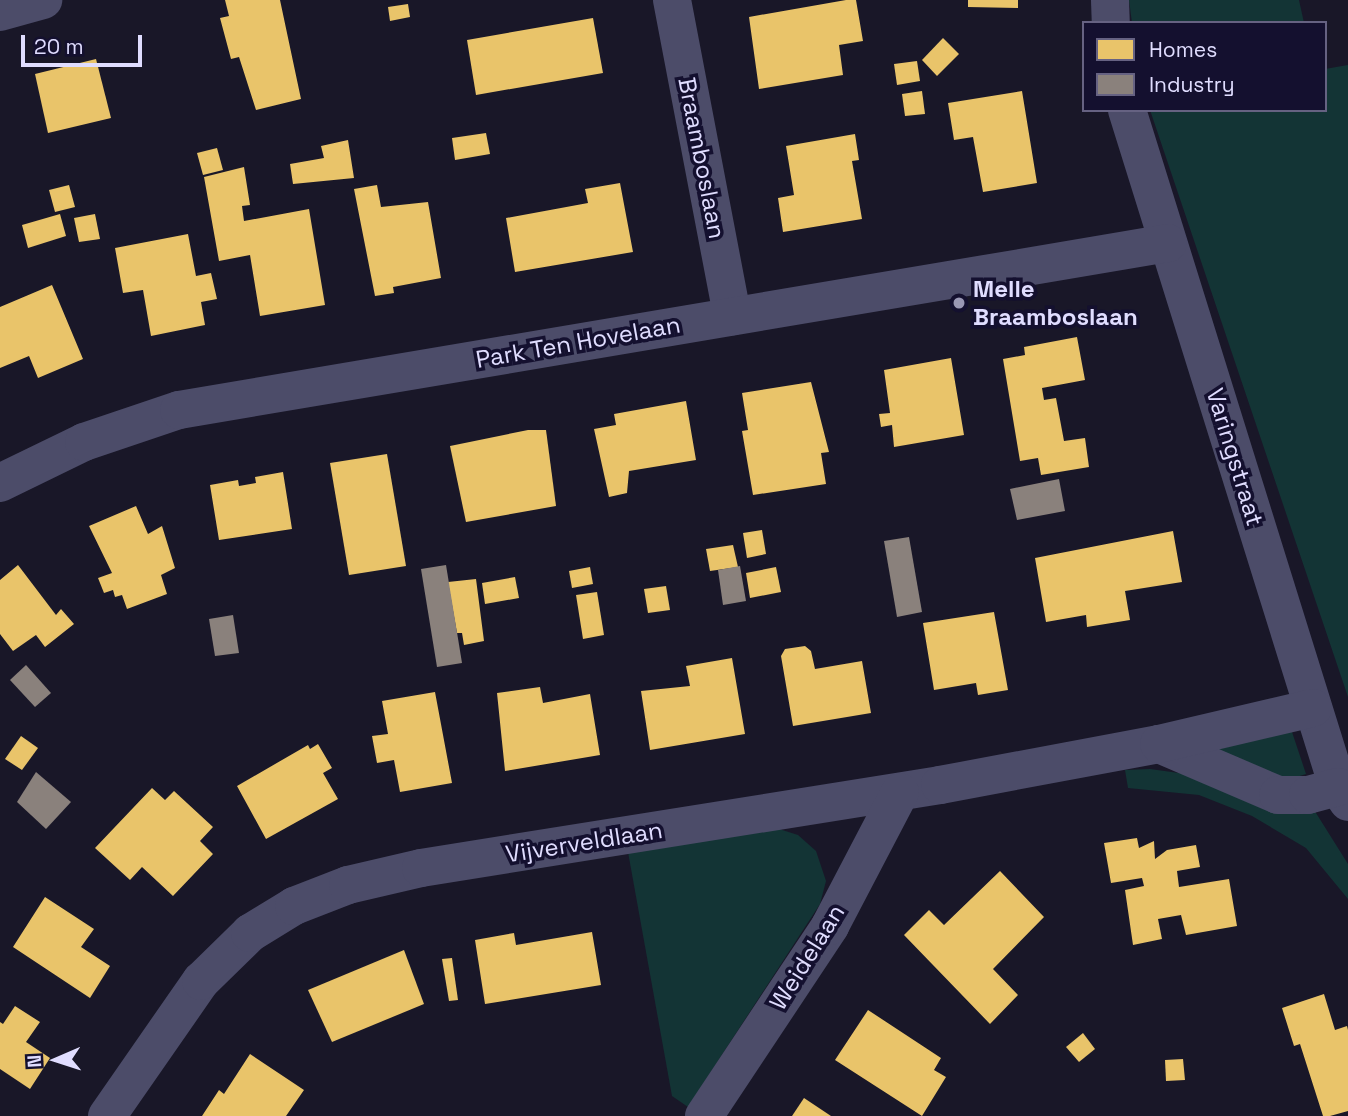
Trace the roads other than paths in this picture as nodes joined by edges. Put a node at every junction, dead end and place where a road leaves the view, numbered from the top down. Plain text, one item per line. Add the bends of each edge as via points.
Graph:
1 (43, 0) edge
2 (672, 0) edge
3 (1110, 0) edge
4 (0, 12) edge
5 (1111, 21) edge
6 (1128, 112) edge
7 (1168, 243) junction
8 (732, 316) junction
9 (0, 483) edge
10 (1313, 708) junction
11 (1159, 744) junction
12 (900, 792) junction
13 (1343, 794) edge
14 (107, 1116) edge
15 (705, 1116) edge

1 - 4 street
2 - 8 street, Braamboslaan
3 - 5 street
6 - 7 street, Varingstraat
7 - 8 street, Park Ten Hovelaan
7 - 10 street, Varingstraat
8 - 9 street, Park Ten Hovelaan via 179,410 84,442
10 - 11 street, Vijverveldlaan
10 - 13 street, Varingstraat
11 - 12 street, Vijverveldlaan
11 - 13 street via 1278,795
12 - 14 street, Vijverveldlaan via 421,868 348,885 294,906 250,933 201,981
12 - 15 street, Weidelaan via 830,926

